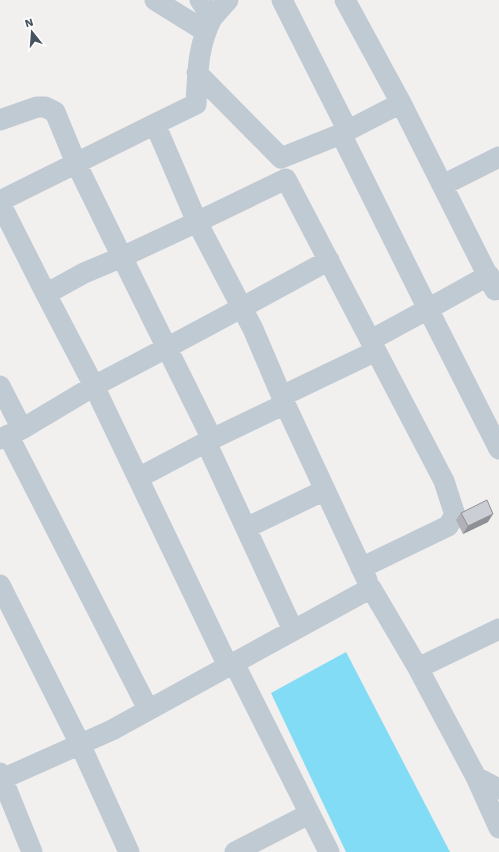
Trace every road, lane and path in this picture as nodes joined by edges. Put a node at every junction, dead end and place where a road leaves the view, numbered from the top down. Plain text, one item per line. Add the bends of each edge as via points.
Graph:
1 (155, 0) edge
2 (200, 0) edge
3 (228, 0) edge
4 (282, 0) edge
5 (345, 0) edge
6 (209, 24) junction
7 (198, 73) junction
8 (401, 103) junction
9 (0, 120) edge
10 (155, 124) junction
11 (345, 133) junction
12 (499, 157) edge
13 (76, 163) junction
14 (443, 185) junction
15 (0, 202) edge
16 (197, 222) junction
17 (122, 257) junction
18 (329, 260) junction
19 (495, 288) edge
20 (46, 294) junction
21 (242, 308) junction
22 (428, 309) junction
23 (373, 346) junction
24 (166, 348) junction
25 (0, 386) edge
26 (94, 386) junction
27 (284, 400) junction
28 (10, 434) edge
29 (209, 440) junction
30 (499, 449) edge
31 (138, 478) junction
32 (325, 490) junction
33 (246, 528) junction
34 (361, 568) junction
35 (0, 585) edge
36 (371, 588) junction
37 (499, 629) edge
38 (293, 630) junction
39 (231, 664) junction
40 (418, 668) junction
41 (148, 709) junction
42 (80, 744) junction
43 (1, 777) edge
44 (476, 777) junction
45 (499, 789) edge
46 (309, 814) junction
47 (499, 828) edge
48 (32, 852) edge
49 (129, 852) edge
50 (234, 852) edge
51 (329, 852) edge

1 - 6 street
2 - 6 street
3 - 6 street
4 - 11 street
5 - 8 street
6 - 7 street via 198,60
7 - 10 street via 196,104
7 - 11 street via 281,158
8 - 11 street
8 - 14 street
9 - 13 street via 37,106 55,112
10 - 13 street
10 - 16 street
11 - 22 street
12 - 14 street
13 - 15 street
13 - 17 street
14 - 19 street
15 - 20 street
16 - 17 street
16 - 18 street via 286,179
16 - 21 street
17 - 20 street via 84,273
17 - 24 street
18 - 21 street
18 - 23 street
19 - 22 street
20 - 26 street
21 - 24 street
21 - 27 street
22 - 23 street
22 - 30 street
23 - 27 street
23 - 34 street via 444,480 455,514 448,526
24 - 26 street
24 - 29 street
25 - 28 street
26 - 28 street
26 - 31 street
27 - 29 street
27 - 32 street
28 - 41 street
29 - 31 street
29 - 33 street
31 - 39 street
32 - 33 street
32 - 34 street
33 - 38 street
34 - 36 street
35 - 42 street
36 - 38 street
36 - 40 street
37 - 40 street
38 - 39 street
39 - 41 street
39 - 46 street
40 - 44 street
41 - 42 street via 112,730
42 - 43 street
42 - 49 street
43 - 48 street
44 - 45 street
44 - 47 street
46 - 50 street
46 - 51 street

